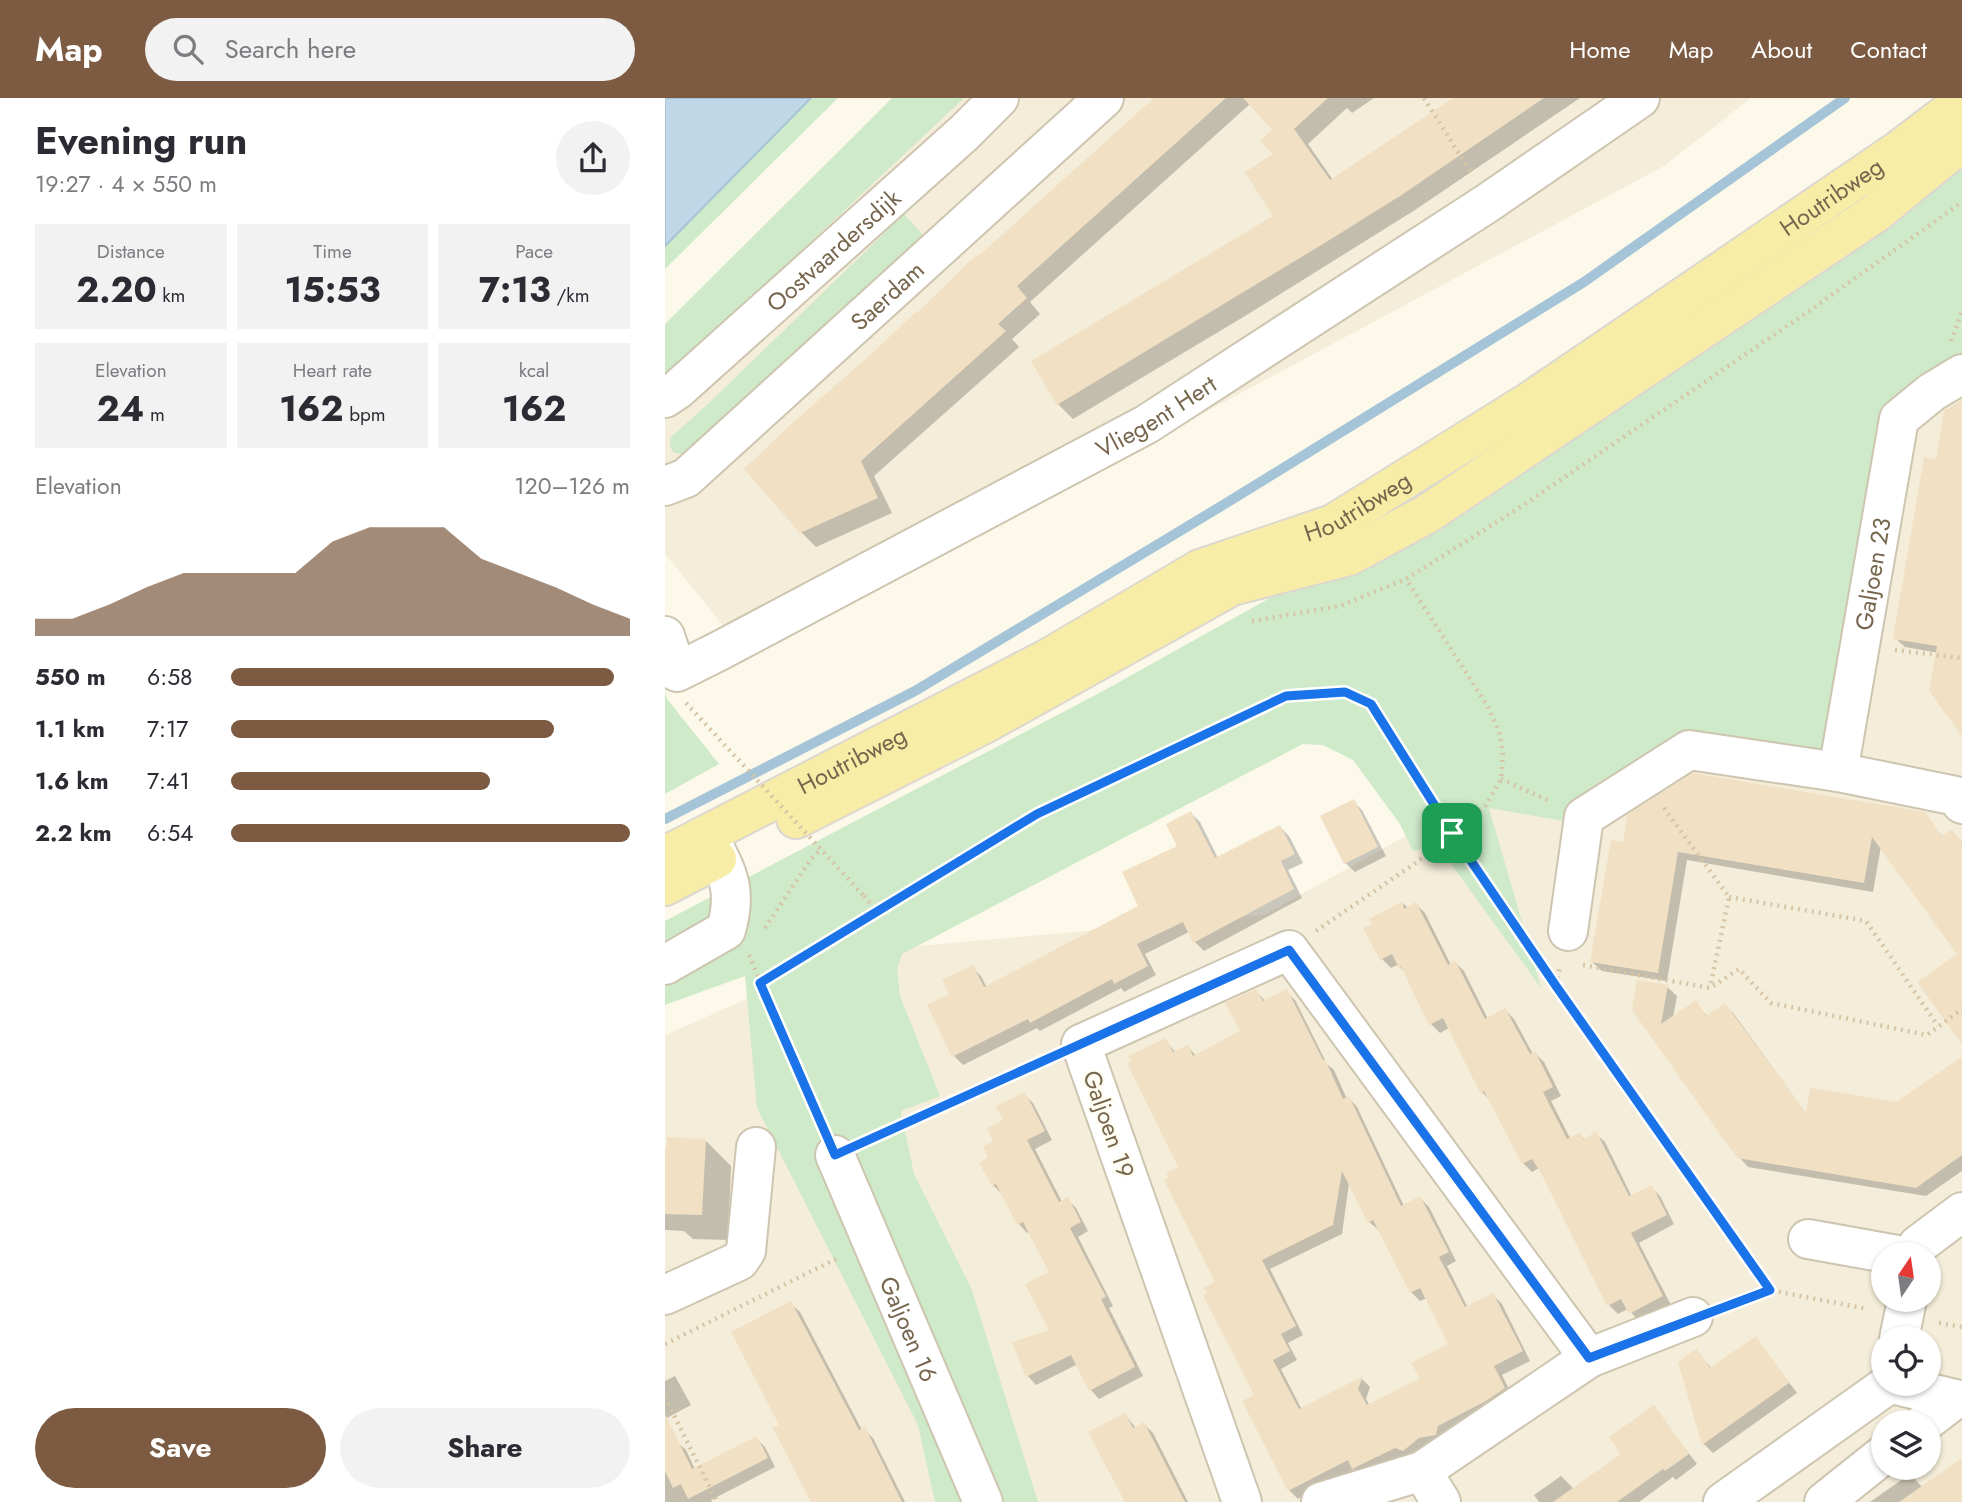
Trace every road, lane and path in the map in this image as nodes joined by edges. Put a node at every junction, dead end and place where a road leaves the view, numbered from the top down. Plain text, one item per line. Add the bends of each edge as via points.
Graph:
1 (999, 98) edge
2 (1104, 98) edge
3 (1424, 98) edge
4 (1640, 98) edge
5 (1962, 102) edge
6 (1962, 142) edge
7 (1489, 202) junction
8 (1947, 382) edge
9 (665, 398) edge
10 (665, 486) edge
11 (1406, 579) dead end
12 (665, 636) edge
13 (1859, 646) junction
14 (1962, 658) edge
15 (686, 703) dead end
16 (1838, 772) junction
17 (1501, 779) junction
18 (1643, 779) junction
19 (1962, 804) edge
20 (1584, 817) junction
21 (1452, 833) junction
22 (714, 847) junction
23 (665, 856) edge
24 (665, 886) edge
25 (1729, 897) junction
26 (877, 911) junction
27 (1571, 947) joint
28 (1289, 950) junction
29 (748, 954) dead end
30 (665, 965) edge
31 (760, 983) junction
32 (1710, 988) junction
33 (1962, 1009) edge
34 (1938, 1026) junction
35 (1081, 1044) junction
36 (756, 1147) dead end
37 (835, 1155) junction
38 (1962, 1212) edge
39 (1808, 1239) dead end
40 (870, 1242) junction
41 (1921, 1242) edge
42 (1871, 1250) edge
43 (1770, 1290) junction
44 (665, 1295) edge
45 (1693, 1317) joint
46 (1903, 1319) edge
47 (665, 1344) edge
48 (1589, 1358) junction
49 (1874, 1396) edge
50 (665, 1397) edge
51 (1958, 1399) edge
52 (1941, 1411) edge
53 (1871, 1465) edge
54 (1432, 1486) edge
55 (717, 1502) edge
56 (983, 1502) edge
57 (1242, 1502) edge
58 (1321, 1502) edge
59 (1723, 1502) edge
60 (1824, 1502) edge

1 - 9 street, Oostvaardersdijk
2 - 10 street, Saerdam via 686,478
3 - 7 path
4 - 7 street, Vliegent Hert
5 - 22 main road, Houtribweg via 1899,150 1529,402 1333,524 1200,569
6 - 22 main road, Houtribweg via 1877,212 1427,514 1349,556 1232,586 988,722
7 - 12 street, Vliegent Hert via 1147,424 719,651 677,672
8 - 13 street, Galjoen 23 via 1899,419
11 - 17 path via 1499,730
13 - 14 path
13 - 16 street, Galjoen 23
15 - 26 path, bridge
16 - 18 street via 1689,750
16 - 19 street via 1956,796
17 - 20 path
17 - 21 path via 1486,805
18 - 20 street
18 - 25 path
20 - 27 street
21 - 26 path via 1371,704 1345,692 1286,696 1037,814
21 - 28 path
21 - 43 path
22 - 23 main road, Houtribweg
22 - 24 main road, Houtribweg
22 - 30 street via 732,896 726,930
25 - 32 path
25 - 34 path via 1866,921
26 - 31 path
27 - 32 path
28 - 35 street, Galjoen 19
28 - 48 street
29 - 31 path
31 - 37 path
32 - 34 path via 1739,969 1771,1003 1927,1035
33 - 34 path
35 - 37 path
35 - 57 street, Galjoen 19
36 - 44 street via 745,1251 739,1261
37 - 40 street, Galjoen 16
38 - 41 street
39 - 42 street
40 - 47 path
40 - 56 street, Galjoen 16
43 - 45 path
43 - 46 path
45 - 48 street
48 - 54 street
49 - 59 street
50 - 55 path
51 - 52 street
53 - 60 street
54 - 58 street

